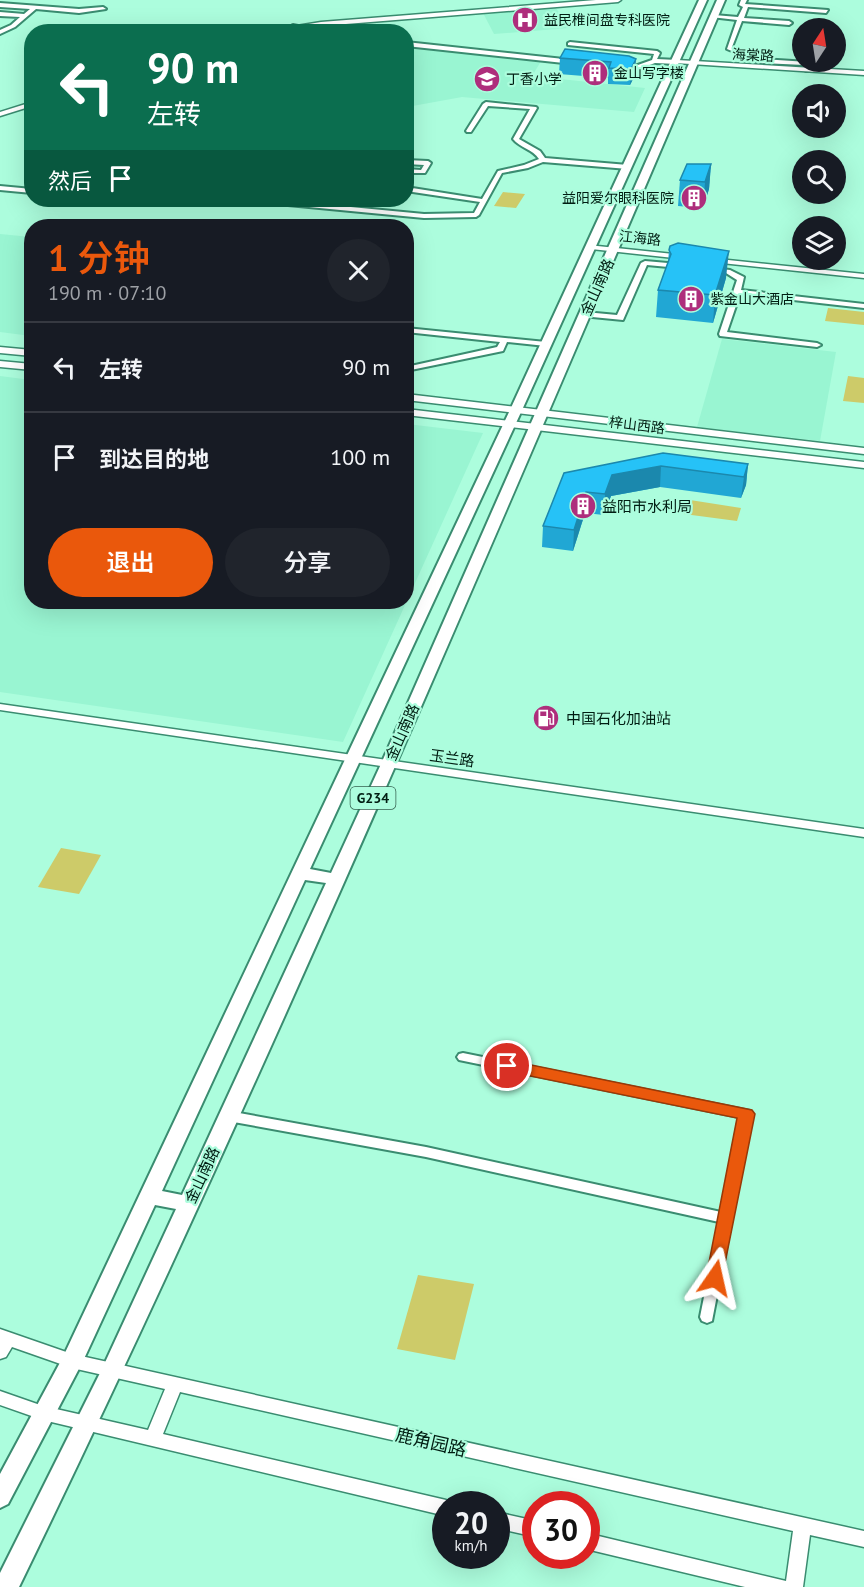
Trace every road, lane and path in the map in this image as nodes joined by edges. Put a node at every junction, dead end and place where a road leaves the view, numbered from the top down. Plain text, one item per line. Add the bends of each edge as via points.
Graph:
1 (618, 0) edge
2 (703, 0) edge
3 (721, 0) edge
4 (0, 4) edge
5 (745, 4) edge
6 (36, 7) junction
7 (103, 9) dead end
8 (826, 11) dead end
9 (0, 14) edge
10 (25, 16) junction
11 (714, 17) junction
12 (740, 20) junction
13 (789, 23) dead end
14 (329, 24) edge
15 (2, 29) edge
16 (570, 44) dead end
17 (414, 45) edge
18 (654, 61) junction
19 (677, 62) junction
20 (792, 62) edge
21 (583, 63) edge
22 (695, 64) junction
23 (615, 66) edge
24 (792, 69) edge
25 (836, 72) edge
26 (864, 74) edge
27 (24, 106) edge
28 (0, 114) edge
29 (469, 131) dead end
30 (542, 160) junction
31 (414, 162) edge
32 (628, 167) junction
33 (414, 171) edge
34 (0, 188) edge
35 (24, 190) edge
36 (414, 191) edge
37 (484, 201) junction
38 (333, 207) edge
39 (591, 247) junction
40 (614, 249) junction
41 (692, 268) edge
42 (704, 269) edge
43 (864, 276) edge
44 (737, 292) junction
45 (864, 306) edge
46 (585, 314) junction
47 (414, 331) edge
48 (504, 340) junction
49 (546, 344) junction
50 (817, 345) dead end
51 (0, 350) edge
52 (24, 352) edge
53 (0, 364) edge
54 (24, 366) edge
55 (414, 367) edge
56 (414, 398) edge
57 (414, 412) edge
58 (513, 417) junction
59 (539, 420) junction
60 (864, 451) edge
61 (864, 465) edge
62 (0, 707) edge
63 (354, 758) junction
64 (388, 764) junction
65 (864, 833) edge
66 (300, 873) junction
67 (336, 879) junction
68 (463, 1057) dead end
69 (228, 1116) junction
70 (149, 1196) junction
71 (188, 1204) junction
72 (726, 1218) junction
73 (707, 1317) dead end
74 (3, 1342) edge
75 (72, 1361) junction
76 (113, 1370) junction
77 (175, 1384) junction
78 (0, 1398) edge
79 (44, 1413) junction
80 (87, 1423) junction
81 (153, 1439) junction
82 (0, 1497) edge
83 (432, 1505) edge
84 (802, 1526) junction
85 (864, 1539) edge
86 (600, 1544) edge
87 (6, 1587) edge
88 (780, 1587) edge
89 (794, 1587) edge

1 - 14 street
2 - 19 highway, 金山南路 / G234
3 - 11 highway, 金山南路 / G234
4 - 6 street
5 - 8 street via 742,5
5 - 12 street
6 - 7 street
6 - 10 street
9 - 10 street
10 - 15 street
11 - 12 street
11 - 22 highway, 金山南路 / G234
12 - 13 street
12 - 20 street via 729,48 760,61
16 - 18 street via 657,53
17 - 21 street
18 - 19 street
18 - 23 street via 636,68
19 - 22 street, 海棠路
19 - 32 highway, 金山南路 / G234
22 - 24 street, 海棠路
22 - 40 highway, 金山南路 / G234
25 - 26 street, 海棠路
27 - 28 street
29 - 30 street via 486,104 534,108 516,140 541,154
30 - 32 street
30 - 37 street via 500,172
31 - 33 street via 428,163 423,172
32 - 39 highway, 金山南路 / G234
34 - 35 street
36 - 37 street
37 - 38 street via 476,215 447,217
39 - 40 street, 江海路
39 - 49 highway, 金山南路 / G234
40 - 43 street, 江海路
40 - 46 highway, 金山南路 / G234
41 - 46 street via 645,263 620,318
42 - 44 street via 738,275 741,279
44 - 45 street
44 - 50 street via 723,334
46 - 59 highway, 金山南路 / G234
47 - 48 street
48 - 49 street
48 - 55 street via 500,349
49 - 58 highway, 金山南路 / G234
51 - 52 street
53 - 54 street
56 - 58 street, 梓山西路
57 - 58 street, 梓山西路
58 - 59 street, 梓山西路
58 - 59 street, 梓山西路
58 - 63 highway, 金山南路 / G234
59 - 60 street, 梓山西路
59 - 61 street, 梓山西路
59 - 64 highway, 金山南路 / G234
62 - 63 street, 玉兰路
63 - 64 street, 玉兰路
63 - 66 highway, 金山南路 / G234
64 - 65 street, 玉兰路
64 - 67 highway, 金山南路 / G234
66 - 67 highway
66 - 70 highway, 金山南路 / G234
67 - 69 highway, 金山南路 / G234
68 - 72 street via 746,1114
69 - 71 highway, 金山南路 / G234
69 - 72 street via 426,1152
70 - 71 highway
70 - 75 highway, 金山南路 / G234
71 - 76 highway, 金山南路 / G234
72 - 73 street
74 - 75 street, 鹿角园路
75 - 76 street, 鹿角园路
75 - 79 highway, 金山南路 / G234
76 - 77 street, 鹿角园路
76 - 80 highway, 金山南路 / G234
77 - 81 street
77 - 84 street, 鹿角园路
78 - 79 street
79 - 80 street
79 - 82 highway, 金山南路 / G234
80 - 81 street
80 - 87 highway, 金山南路 / G234
81 - 83 street
84 - 85 street, 鹿角园路
84 - 89 street
86 - 88 street

